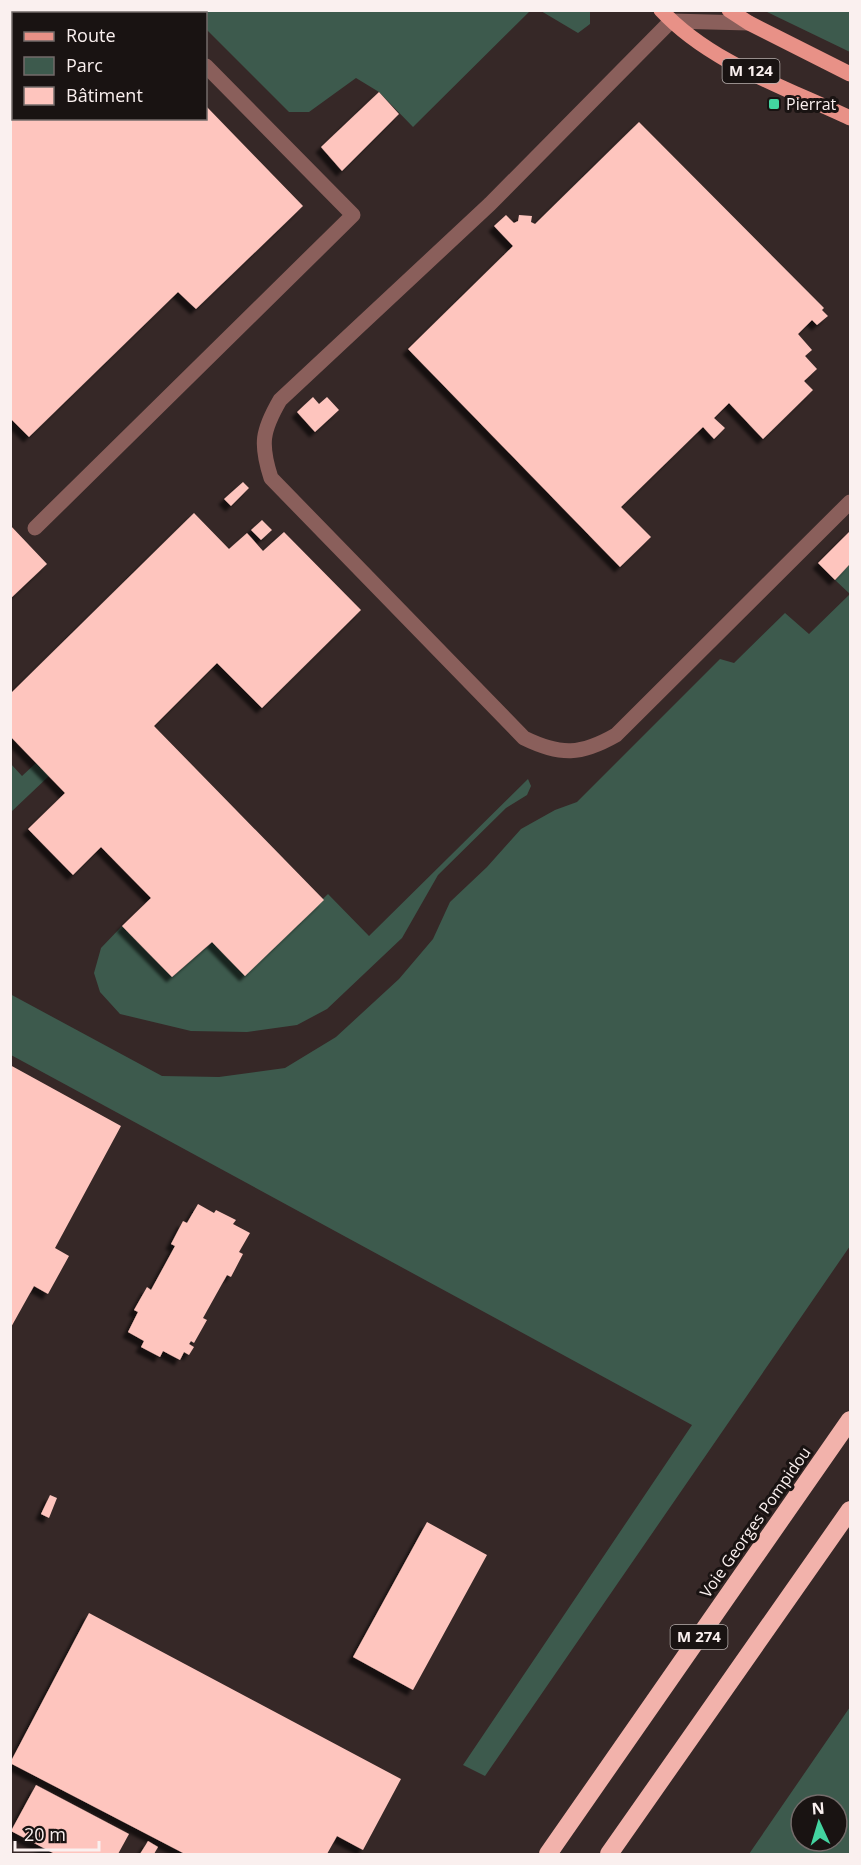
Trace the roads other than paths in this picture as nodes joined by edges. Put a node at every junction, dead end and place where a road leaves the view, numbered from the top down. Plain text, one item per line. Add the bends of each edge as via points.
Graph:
1 (729, 10) edge
2 (667, 14) edge
3 (748, 23) junction
4 (207, 67) edge
5 (850, 74) edge
6 (850, 118) edge
7 (850, 502) edge
8 (35, 528) dead end
9 (850, 1420) edge
10 (850, 1510) edge
11 (548, 1854) edge
12 (609, 1854) edge

1 - 3 main road, M 124
2 - 3 lane
2 - 6 main road, M 124 via 724,58
2 - 7 lane via 490,204 280,400 266,423 263,452 271,478 524,738 546,749 570,752 595,747 616,735
3 - 5 main road, M 124
4 - 8 lane via 353,215
9 - 11 highway, Voie Georges Pompidou / M 274
10 - 12 highway, M 274

